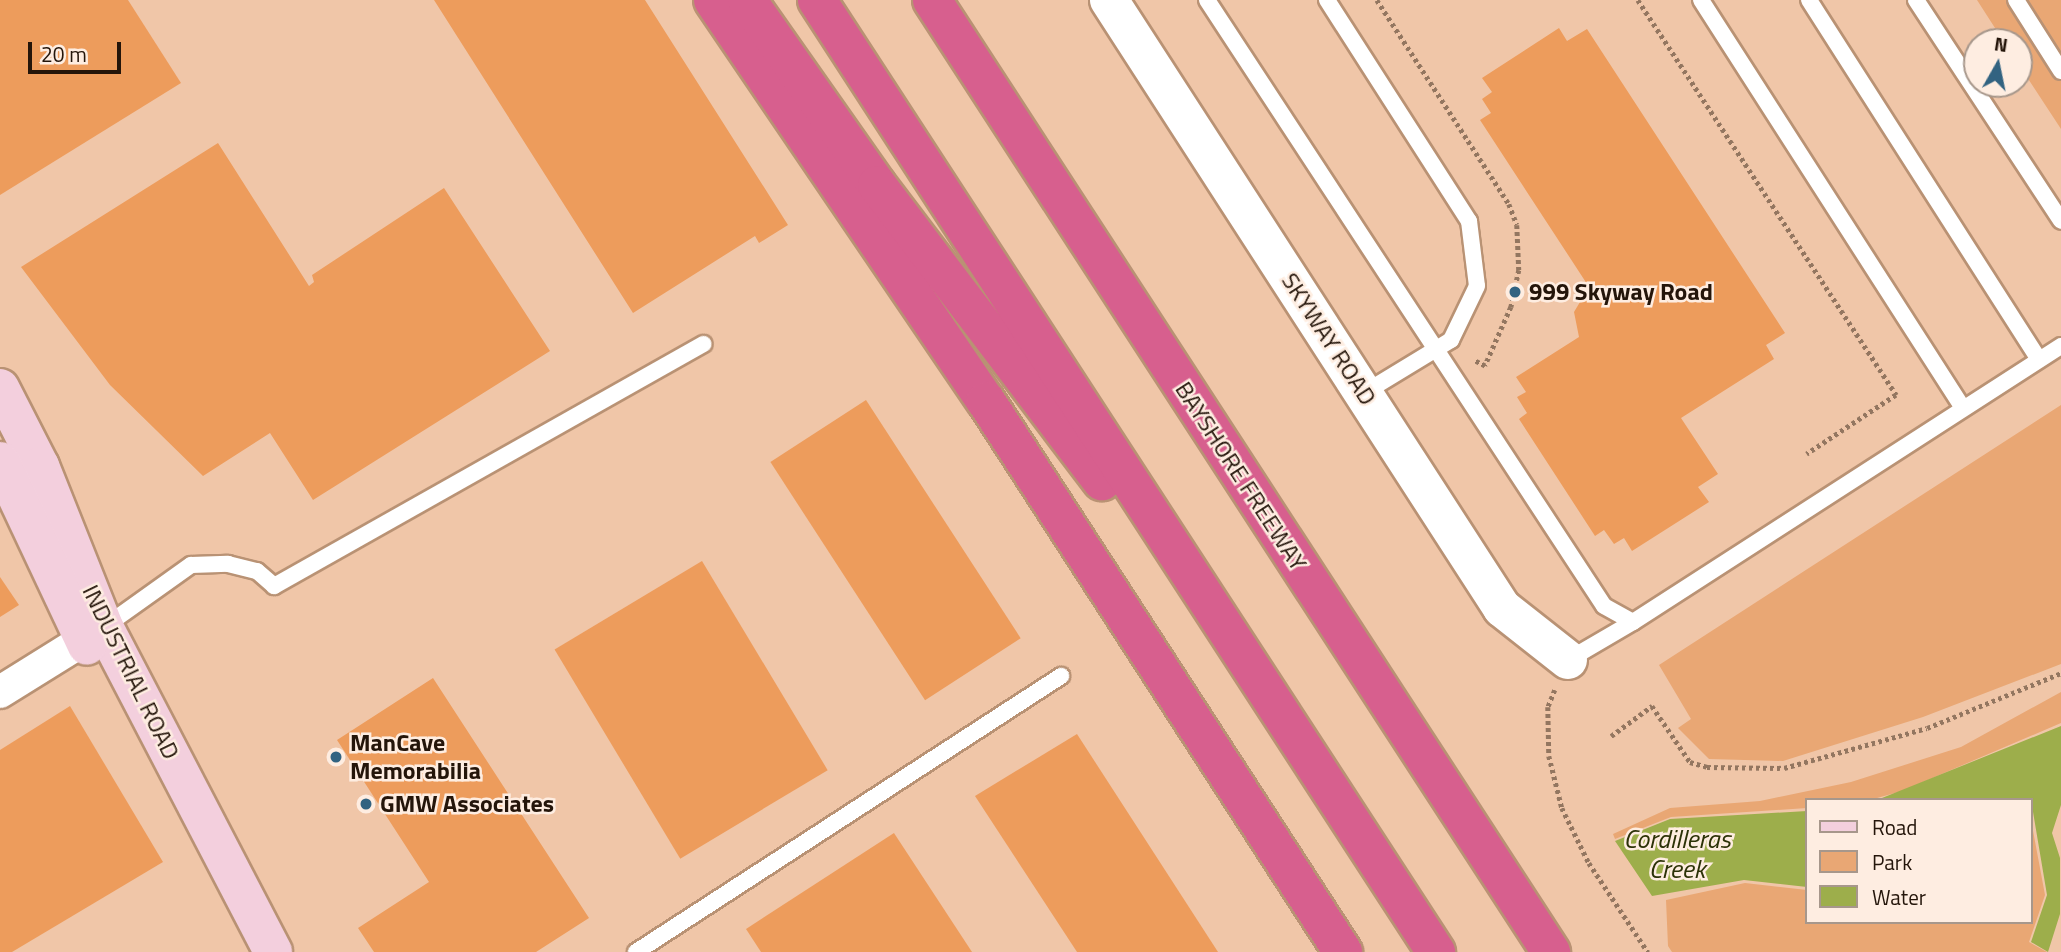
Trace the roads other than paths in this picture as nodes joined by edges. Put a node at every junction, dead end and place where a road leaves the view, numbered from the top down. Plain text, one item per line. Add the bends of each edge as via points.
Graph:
1 (713, 0) edge
2 (747, 0) edge
3 (817, 0) edge
4 (932, 0) edge
5 (1109, 0) edge
6 (1207, 0) edge
7 (1327, 0) edge
8 (1701, 0) edge
9 (1809, 0) edge
10 (1916, 0) edge
11 (2016, 0) edge
12 (2061, 71) edge
13 (2061, 221) edge
14 (703, 344) dead end
15 (2061, 346) edge
16 (1438, 349) junction
17 (2039, 359) junction
18 (0, 388) edge
19 (1364, 393) junction
20 (1962, 407) junction
21 (0, 461) edge
22 (1633, 622) junction
23 (94, 634) junction
24 (1568, 660) joint
25 (1061, 676) dead end
26 (0, 692) edge
27 (1286, 722) junction
28 (248, 952) edge
29 (273, 952) edge
30 (636, 952) edge
31 (1343, 952) edge
32 (1436, 952) edge
33 (1551, 952) edge

1 - 31 highway via 979,390
2 - 27 highway via 877,185
3 - 27 highway
4 - 33 highway, BAYSHORE FREEWAY
5 - 19 street, SKYWAY ROAD
6 - 16 lane
7 - 16 lane via 1469,221 1477,286 1451,340
8 - 20 lane
9 - 17 lane
10 - 13 lane
11 - 12 lane
14 - 23 lane via 274,586 248,568 191,565
15 - 17 lane
16 - 19 lane
16 - 22 lane via 1604,606
17 - 20 lane
18 - 23 main road, INDUSTRIAL ROAD via 40,466
19 - 24 street, SKYWAY ROAD via 1502,608
20 - 22 lane
21 - 23 main road, INDUSTRIAL ROAD
22 - 24 lane
23 - 26 street
23 - 28 main road, INDUSTRIAL ROAD
23 - 29 main road, INDUSTRIAL ROAD
25 - 30 lane
27 - 32 highway

